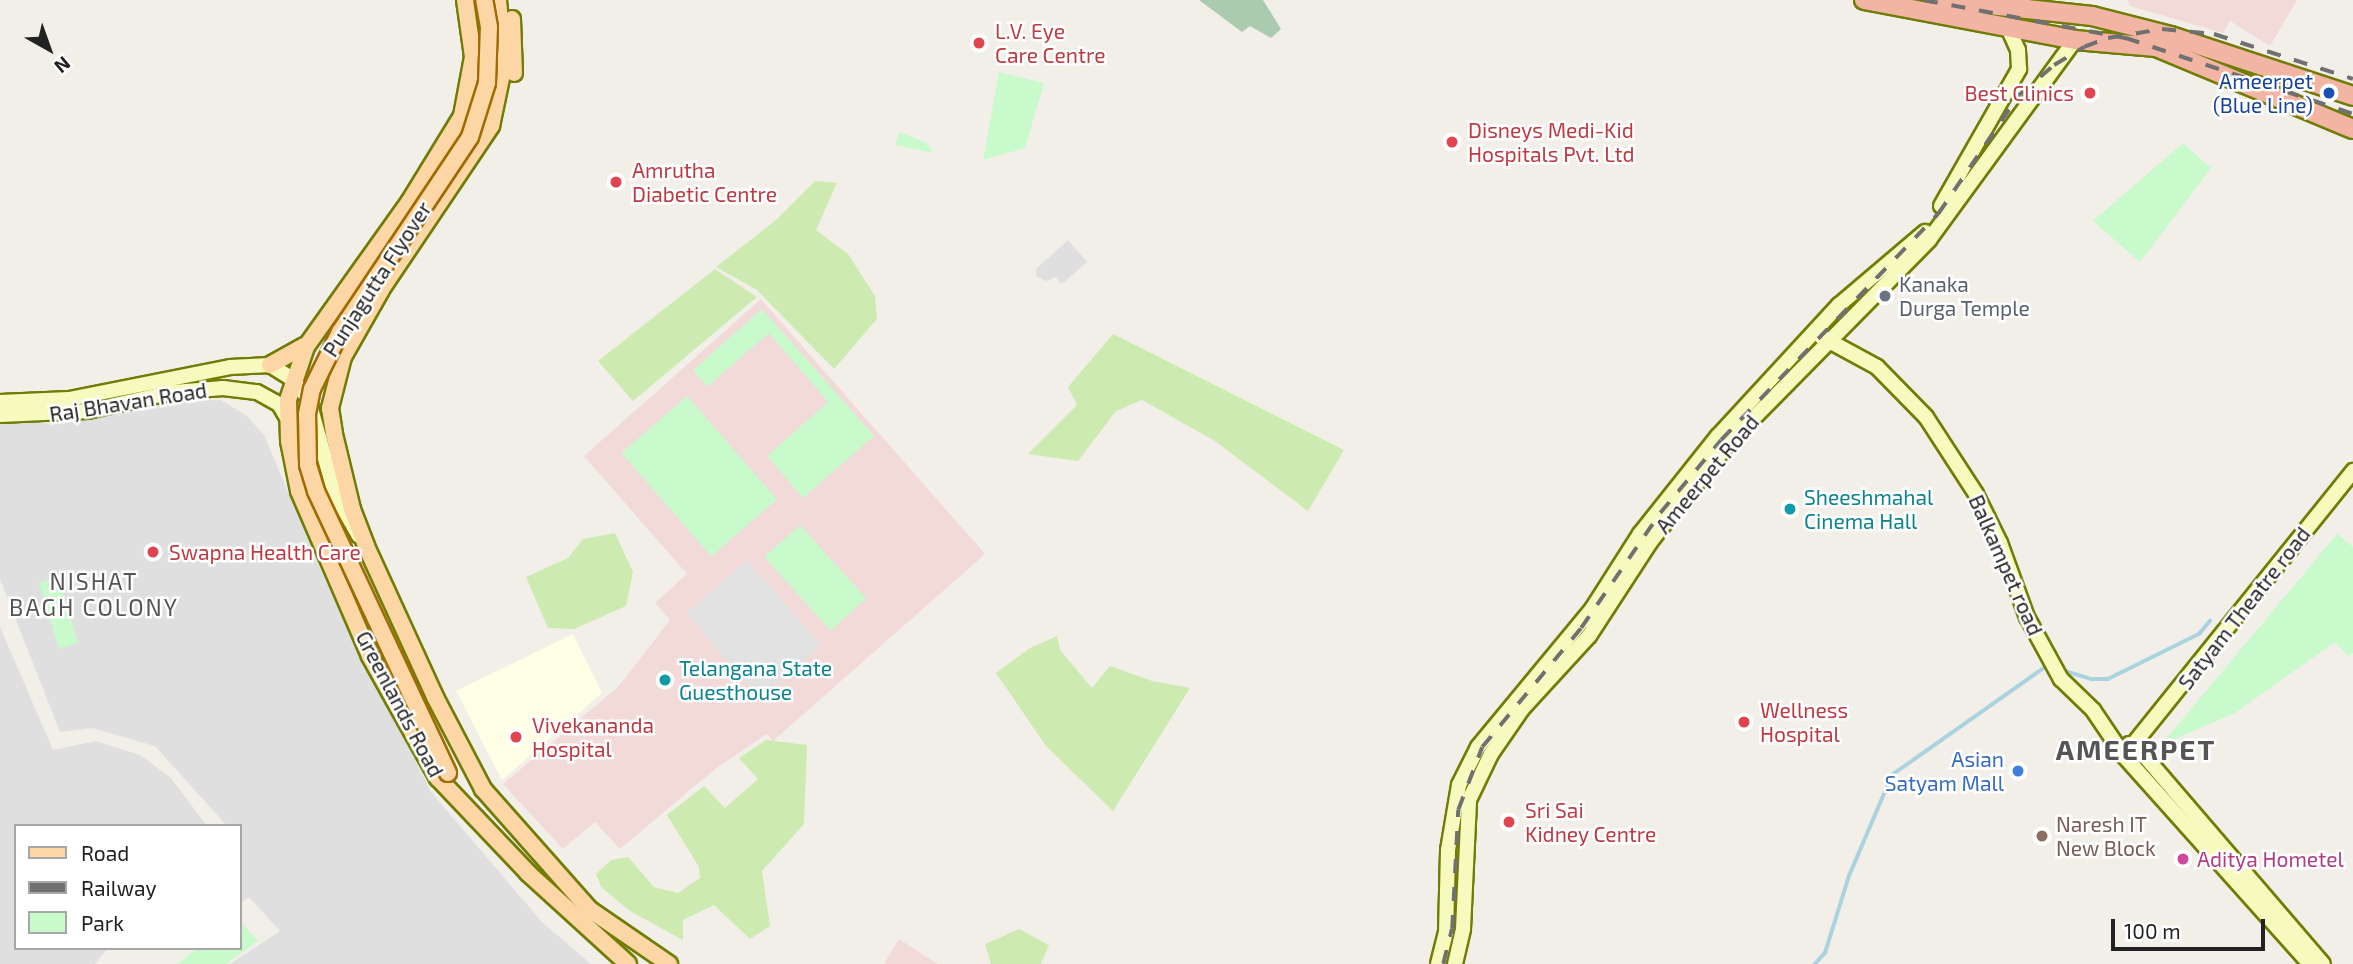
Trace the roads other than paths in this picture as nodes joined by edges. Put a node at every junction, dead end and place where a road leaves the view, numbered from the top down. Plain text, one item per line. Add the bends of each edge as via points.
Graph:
1 (484, 0) edge
2 (491, 0) edge
3 (498, 0) edge
4 (509, 0) edge
5 (1864, 0) edge
6 (1943, 0) edge
7 (466, 3) edge
8 (2008, 28) junction
9 (2075, 40) junction
10 (2353, 96) edge
11 (2353, 129) edge
12 (381, 290) junction
13 (316, 333) junction
14 (1821, 337) junction
15 (270, 365) junction
16 (292, 379) junction
17 (0, 402) edge
18 (0, 415) edge
19 (287, 418) junction
20 (2353, 471) edge
21 (366, 546) junction
22 (2118, 741) junction
23 (2136, 746) junction
24 (2124, 756) junction
25 (482, 823) junction
26 (628, 964) edge
27 (669, 964) edge
28 (1438, 964) edge
29 (1455, 964) edge
30 (2310, 964) edge
31 (2322, 964) edge

1 - 25 main road, Punjagutta Flyover, bridge via 489,27 487,83 470,137 324,358 312,389 307,428 308,464 316,491 448,773
2 - 7 main road
3 - 12 main road, Punjagutta Flyover via 505,37 500,97 491,126
4 - 12 main road, Greenlands Road via 515,66 497,138 400,282
5 - 8 highway
6 - 10 highway via 2104,19 2172,36
7 - 13 main road, Greenlands Road via 473,57 462,116 410,201
8 - 9 highway
8 - 14 main road, Ameerpet Road via 2018,50 2019,69 1927,229 1839,305
9 - 11 highway via 2156,47
9 - 14 main road, Ameerpet Road via 1929,240
12 - 21 main road, Greenlands Road via 343,357 330,408 344,482
13 - 15 main road via 303,347
13 - 16 main road, Greenlands Road
14 - 22 main road, Balkampet road via 1877,367 1926,417 1976,494 2046,656
14 - 28 main road, Ameerpet Road via 1718,436 1640,534 1592,610 1478,747 1459,785 1448,850 1446,933
14 - 29 main road, Ameerpet Road via 1668,517 1589,636 1521,709 1490,754 1469,800 1462,929
15 - 16 main road
15 - 17 main road, Raj Bhavan Road via 230,367 69,399
16 - 19 main road, Greenlands Road
16 - 21 main road, Greenlands Road via 314,410 343,513
18 - 19 main road, Raj Bhavan Road via 88,411 223,388 257,392 279,404
19 - 25 main road, Greenlands Road via 299,491 370,656 438,778
20 - 23 main road, Satyam Theatre road
21 - 27 main road, Greenlands Road via 483,789 589,909
22 - 23 main road
22 - 24 main road, Balkampet road
23 - 24 main road, Satyam Theatre road
23 - 31 main road
24 - 30 main road, Balkampet road
25 - 26 main road, Greenlands Road via 587,931

